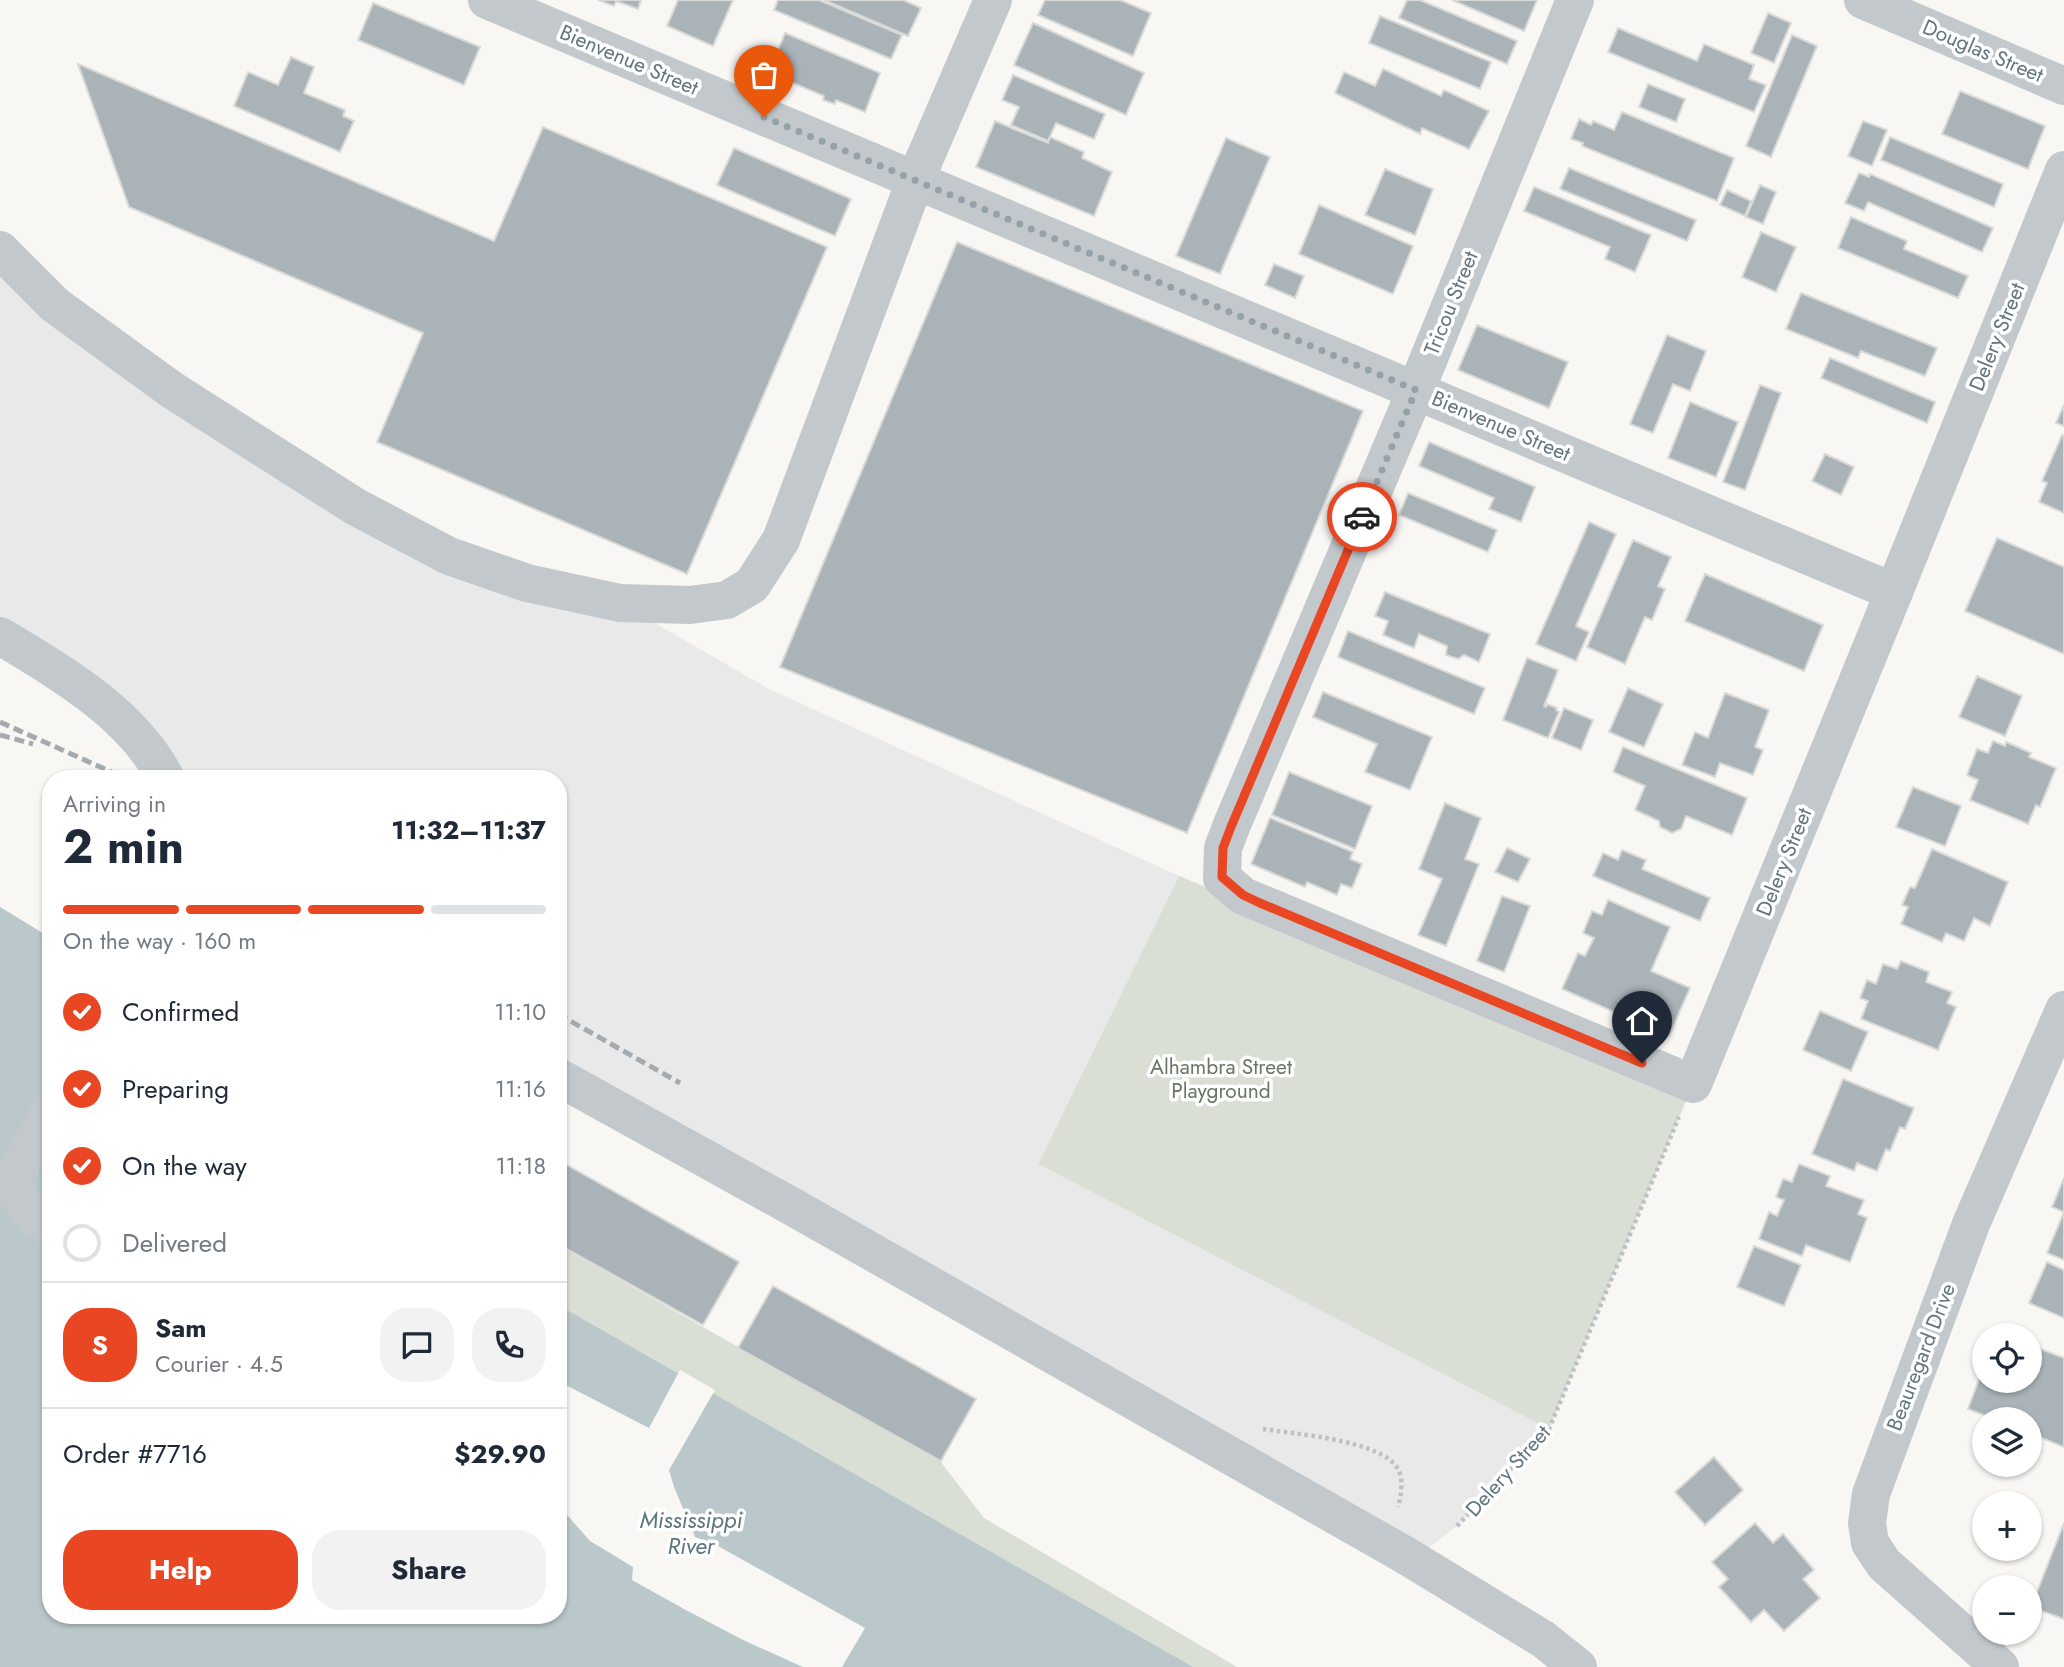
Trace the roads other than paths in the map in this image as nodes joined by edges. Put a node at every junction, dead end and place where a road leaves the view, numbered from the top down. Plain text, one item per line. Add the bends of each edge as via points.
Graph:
1 (487, 0) edge
2 (993, 0) edge
3 (1575, 0) edge
4 (1863, 0) edge
5 (2064, 86) edge
6 (2064, 170) edge
7 (915, 181) junction
8 (0, 250) edge
9 (1416, 390) junction
10 (1894, 592) junction
11 (0, 636) edge
12 (162, 770) edge
13 (2064, 1010) edge
14 (567, 1082) edge
15 (1693, 1084) joint
16 (42, 1123) edge
17 (5, 1182) edge
18 (42, 1222) edge
19 (1578, 1667) edge
20 (2000, 1667) edge

1 - 7 street, Bienvenue Street
2 - 7 street
3 - 9 street, Tricou Street
4 - 5 street, Douglas Street
6 - 10 street, Delery Street
7 - 8 street via 780,540 752,585 727,600 690,605 620,603 527,583 449,556 356,507 172,390 55,305
7 - 9 street, Bienvenue Street
9 - 10 street, Bienvenue Street
9 - 15 street, Tricou Street via 1231,827 1223,848 1222,877 1260,903
10 - 15 street, Delery Street
11 - 12 street via 115,714
13 - 20 street, Beauregard Drive via 1971,1224 1880,1468 1867,1523 1870,1543 1884,1564
14 - 19 street via 1366,1532 1543,1639
16 - 17 street
17 - 18 street

